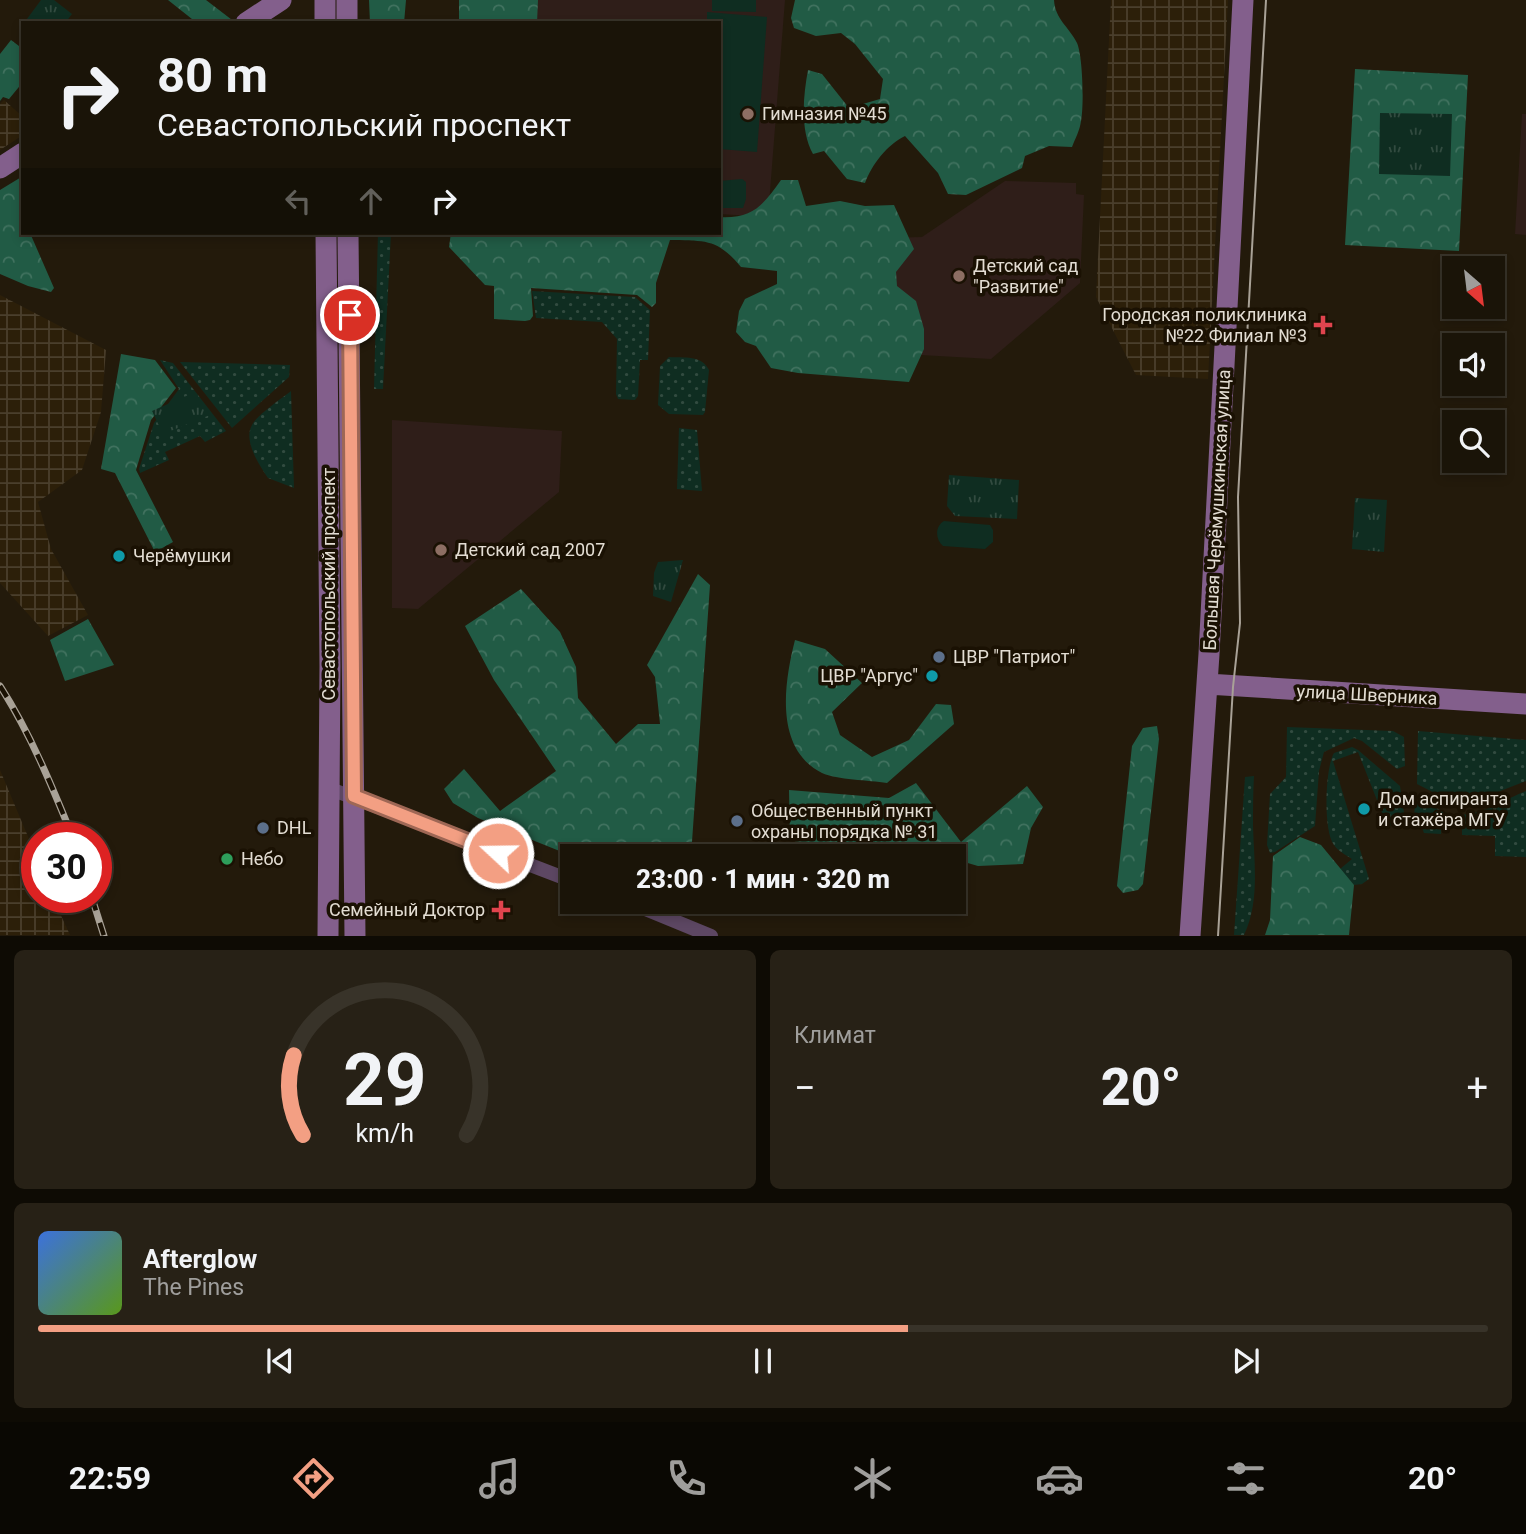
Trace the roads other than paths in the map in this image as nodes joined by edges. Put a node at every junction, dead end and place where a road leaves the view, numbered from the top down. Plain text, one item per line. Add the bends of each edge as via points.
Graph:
1 (281, 0) edge
2 (325, 0) edge
3 (347, 0) edge
4 (1243, 0) edge
5 (249, 21) edge
6 (325, 21) edge
7 (347, 21) edge
8 (21, 154) edge
9 (0, 168) edge
10 (326, 235) edge
11 (348, 235) edge
12 (1208, 684) junction
13 (1526, 704) edge
14 (328, 788) junction
15 (354, 796) junction
16 (560, 876) edge
17 (658, 914) edge
18 (328, 936) edge
19 (355, 936) edge
20 (711, 936) edge
21 (1190, 936) edge

1 - 5 main road
2 - 6 main road
3 - 7 main road
4 - 12 main road, Большая Черёмушкинская улица
8 - 9 main road
10 - 14 main road, Севастопольский проспект
11 - 15 main road, Севастопольский проспект
12 - 13 main road, улица Шверника
12 - 21 main road, Большая Черёмушкинская улица
14 - 15 street
14 - 18 main road, Севастопольский проспект
15 - 16 street
15 - 19 main road, Севастопольский проспект
17 - 20 street

